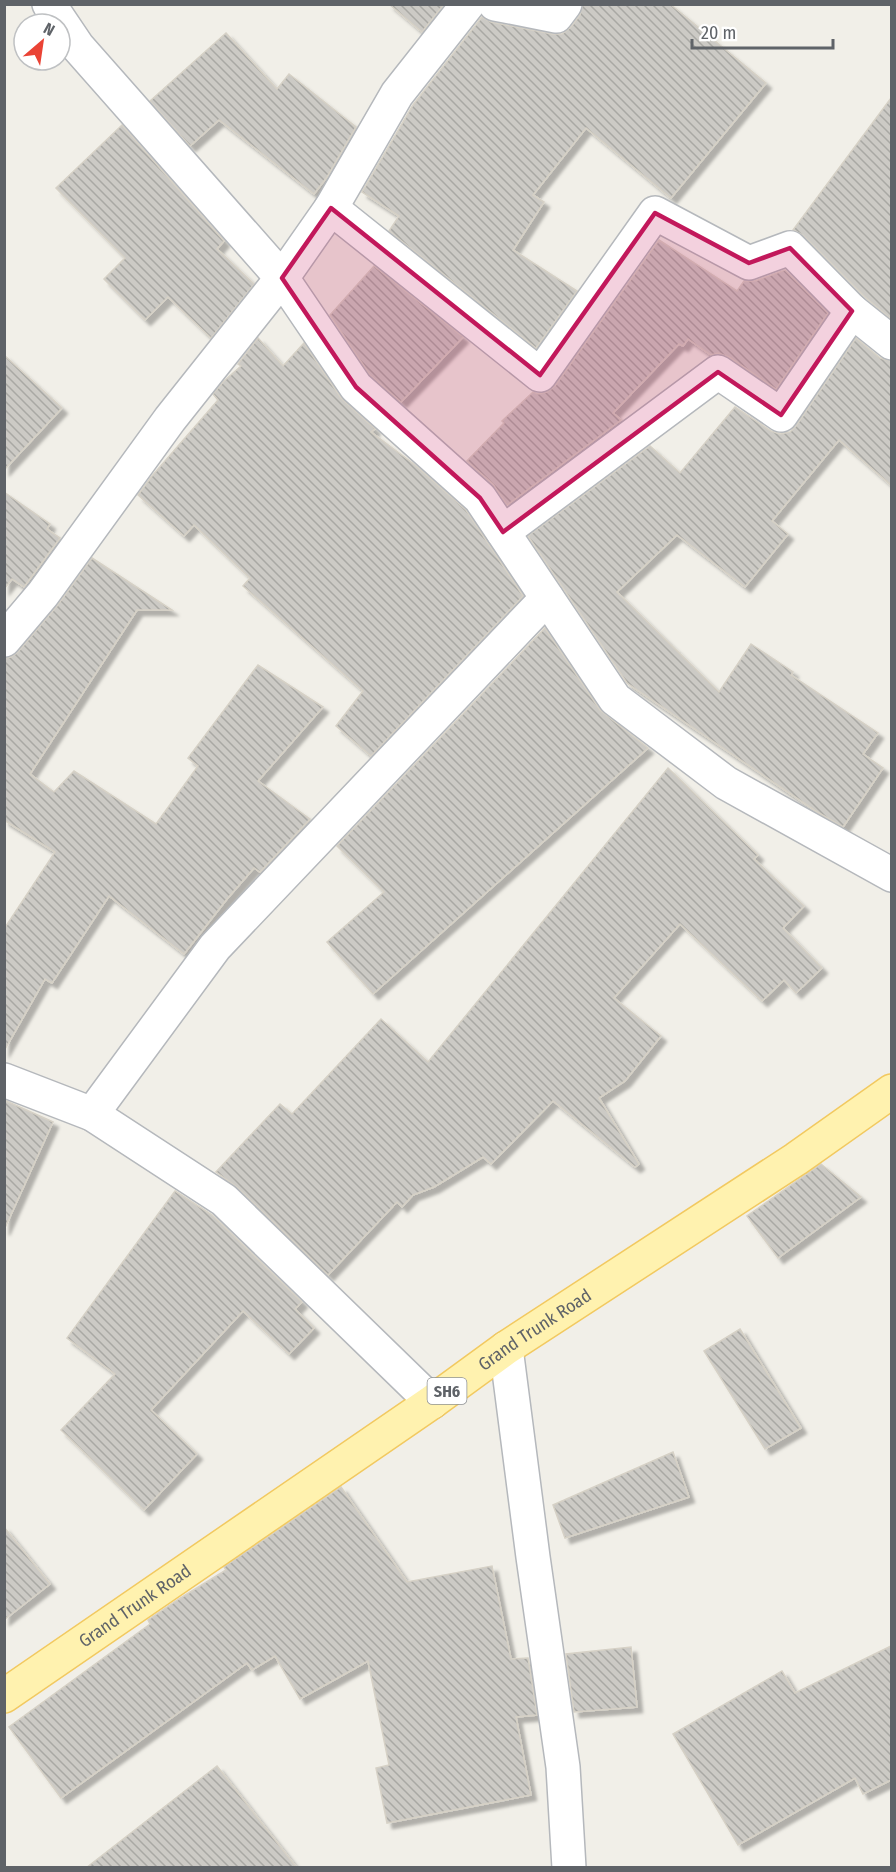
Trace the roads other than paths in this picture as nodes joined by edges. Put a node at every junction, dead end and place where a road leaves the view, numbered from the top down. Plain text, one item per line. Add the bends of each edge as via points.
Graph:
1 (49, 4) edge
2 (468, 4) edge
3 (495, 4) edge
4 (565, 4) edge
5 (331, 208) junction
6 (282, 278) junction
7 (852, 311) junction
8 (891, 343) edge
9 (503, 532) junction
10 (547, 598) junction
11 (4, 640) edge
12 (891, 875) edge
13 (4, 1080) edge
14 (891, 1091) edge
15 (92, 1114) junction
16 (506, 1348) junction
17 (432, 1402) junction
18 (4, 1696) edge
19 (569, 1868) edge

1 - 6 street via 78,47
2 - 5 street via 397,94
3 - 4 street via 556,16
5 - 6 street
5 - 7 street via 540,375 655,213 749,263 790,248
6 - 9 street via 356,387 480,498
6 - 11 street via 170,419 44,594
7 - 8 street
7 - 9 street via 781,415 718,372
9 - 10 street
10 - 12 street via 615,699 726,783
10 - 15 street via 215,947
13 - 15 street
14 - 16 main road, Grand Trunk Road / SH6 via 796,1159
15 - 17 street via 224,1200
16 - 17 main road, Grand Trunk Road / SH6
16 - 19 street via 563,1767
17 - 18 main road, Grand Trunk Road / SH6

